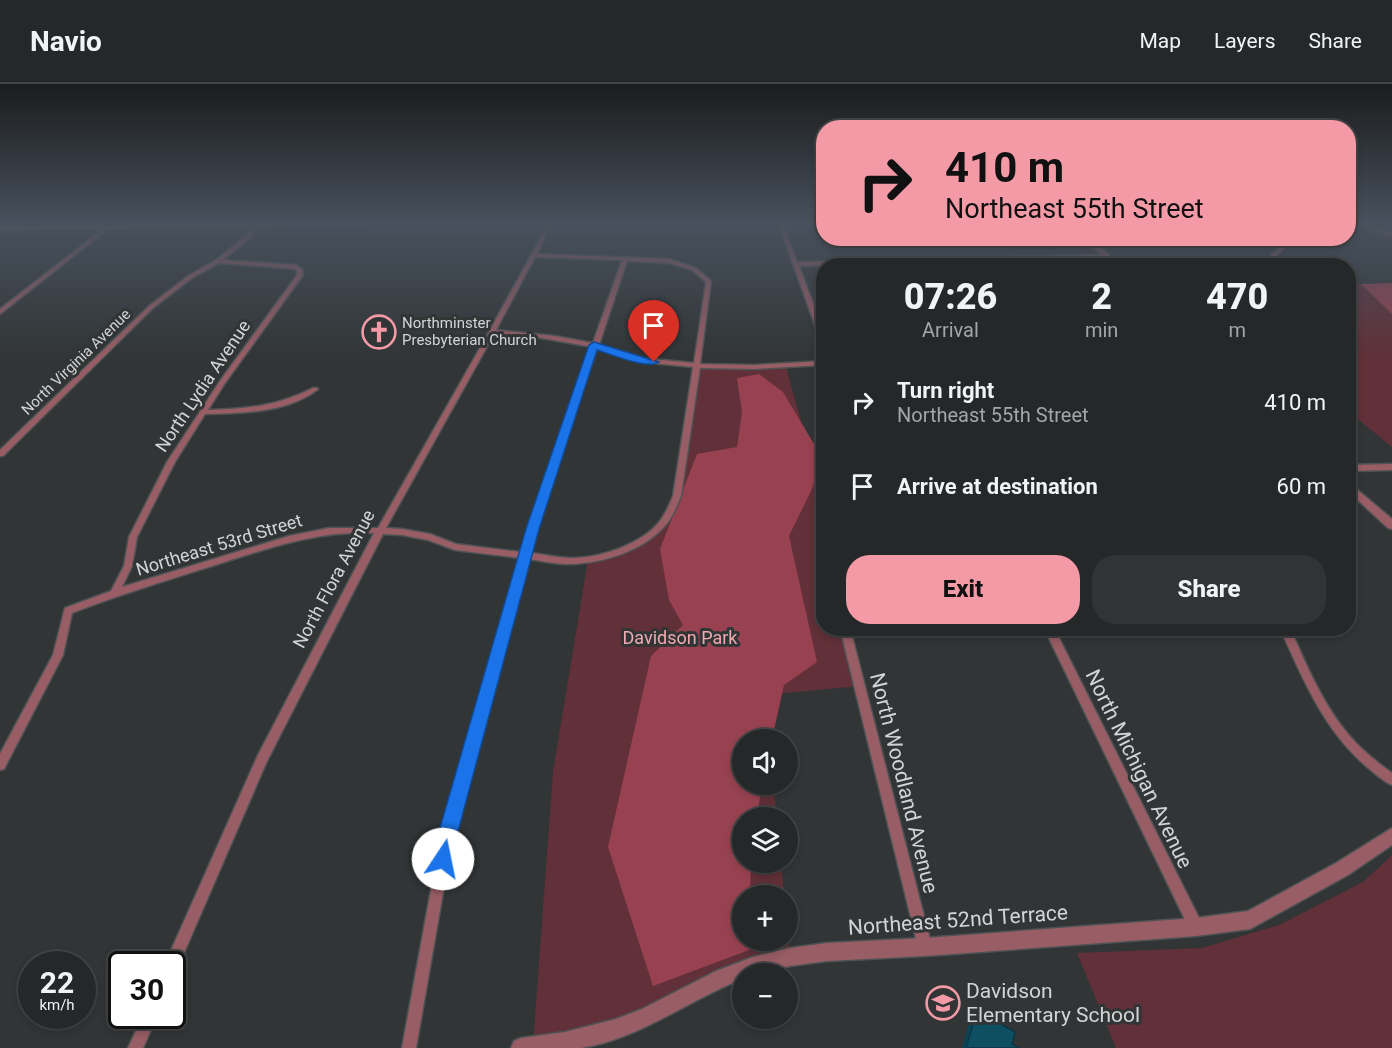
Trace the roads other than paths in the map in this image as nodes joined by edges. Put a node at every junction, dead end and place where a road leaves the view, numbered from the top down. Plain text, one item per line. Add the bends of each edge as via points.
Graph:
1 (58, 267) edge
2 (208, 267) edge
3 (294, 267) edge
4 (527, 267) edge
5 (622, 267) edge
6 (686, 267) edge
7 (797, 267) edge
8 (0, 312) edge
9 (816, 320) edge
10 (492, 332) junction
11 (594, 345) junction
12 (816, 364) edge
13 (697, 366) junction
14 (315, 389) dead end
15 (201, 412) junction
16 (0, 454) edge
17 (1392, 467) edge
18 (1356, 468) edge
19 (1356, 492) edge
20 (1392, 525) edge
21 (381, 531) junction
22 (525, 555) junction
23 (114, 593) junction
24 (847, 636) edge
25 (1053, 636) edge
26 (1289, 636) edge
27 (0, 765) edge
28 (1392, 780) edge
29 (1392, 836) edge
30 (1196, 927) junction
31 (925, 947) junction
32 (178, 951) edge
33 (144, 1029) edge
34 (135, 1048) edge
35 (408, 1048) edge
36 (520, 1048) edge

1 - 8 street
2 - 16 street, North Virginia Avenue via 151,307
3 - 15 street, North Lydia Avenue via 300,275
4 - 10 street, North Flora Avenue
5 - 11 street
6 - 13 street, Northeast 53rd Street via 702,273 710,287
7 - 9 street
10 - 11 street
10 - 21 street, North Flora Avenue
11 - 13 street via 637,359
11 - 22 street
12 - 13 street via 762,368
13 - 22 street, Northeast 53rd Street via 677,496 664,523 639,543 604,557 572,561
14 - 15 street via 294,402 270,407
15 - 23 street, North Lydia Avenue via 137,528 128,566
17 - 18 street
19 - 20 street
21 - 22 street, Northeast 53rd Street via 417,534 455,547
21 - 23 street, Northeast 53rd Street via 352,529 305,535
21 - 32 street, North Flora Avenue via 262,759
22 - 35 street via 447,835
23 - 27 street, Northeast 53rd Street via 68,611 58,656
24 - 31 street, North Woodland Avenue
25 - 30 street, North Michigan Avenue
26 - 28 street via 1334,727 1356,752
29 - 30 street, Northeast 52nd Terrace via 1250,920
30 - 31 street, Northeast 52nd Terrace
31 - 36 street, Northeast 52nd Terrace via 828,952 753,966 616,1029
33 - 34 street

